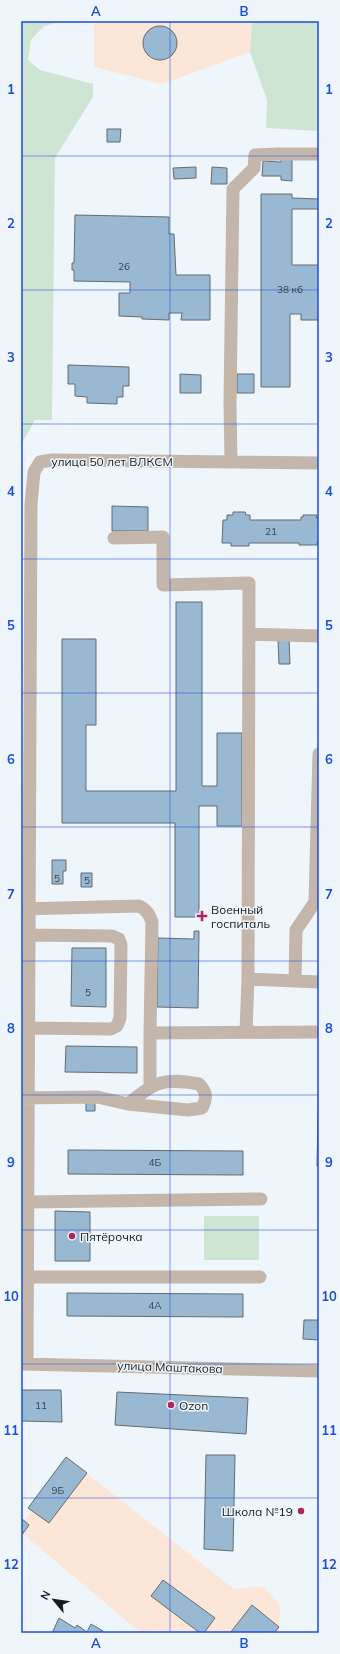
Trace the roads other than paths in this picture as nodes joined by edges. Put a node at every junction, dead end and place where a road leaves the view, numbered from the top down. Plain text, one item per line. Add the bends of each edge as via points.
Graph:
1 (319, 154) edge
2 (231, 462) junction
3 (319, 463) edge
4 (31, 516) junction
5 (21, 531) edge
6 (114, 538) dead end
7 (249, 634) junction
8 (319, 636) edge
9 (26, 687) edge
10 (319, 754) edge
11 (26, 765) edge
12 (25, 840) edge
13 (25, 909) edge
14 (29, 935) junction
15 (248, 979) junction
16 (295, 981) junction
17 (319, 982) edge
18 (28, 1028) junction
19 (246, 1032) junction
20 (319, 1032) edge
21 (150, 1033) junction
22 (150, 1088) junction
23 (24, 1098) edge
24 (128, 1104) junction
25 (24, 1169) edge
26 (261, 1199) dead end
27 (28, 1202) junction
28 (24, 1227) edge
29 (27, 1277) junction
30 (260, 1277) dead end
31 (24, 1364) edge
32 (319, 1370) edge

1 - 2 street via 255,155 254,168 233,189
2 - 3 street, улица 50 лет ВЛКСМ
2 - 4 street, улица 50 лет ВЛКСМ via 40,462 34,472
4 - 5 street
4 - 9 street, улица 50 лет ВЛКСМ
6 - 7 street via 163,537 163,585 249,583
7 - 8 street
7 - 15 street
9 - 11 street, улица 50 лет ВЛКСМ
10 - 16 street via 315,902 296,930
11 - 12 street, улица 50 лет ВЛКСМ
12 - 13 street, улица 50 лет ВЛКСМ
13 - 14 street, улица 50 лет ВЛКСМ
13 - 21 street via 139,906 149,914 152,922
14 - 18 street, улица 50 лет ВЛКСМ
14 - 18 street via 112,936 119,939 121,946 120,1018 117,1026
15 - 16 street
15 - 19 street
16 - 17 street
18 - 23 street, улица 50 лет ВЛКСМ
19 - 20 street
19 - 21 street
21 - 22 street
22 - 24 street
22 - 24 street via 161,1082 188,1082 199,1084 205,1090 206,1096 202,1108 188,1110
23 - 24 street via 97,1097
23 - 25 street, улица 50 лет ВЛКСМ
25 - 27 street, улица 50 лет ВЛКСМ
26 - 27 street
27 - 28 street, улица 50 лет ВЛКСМ
28 - 29 street, улица 50 лет ВЛКСМ
29 - 30 street
29 - 31 street, улица 50 лет ВЛКСМ
31 - 32 street, улица Маштакова

